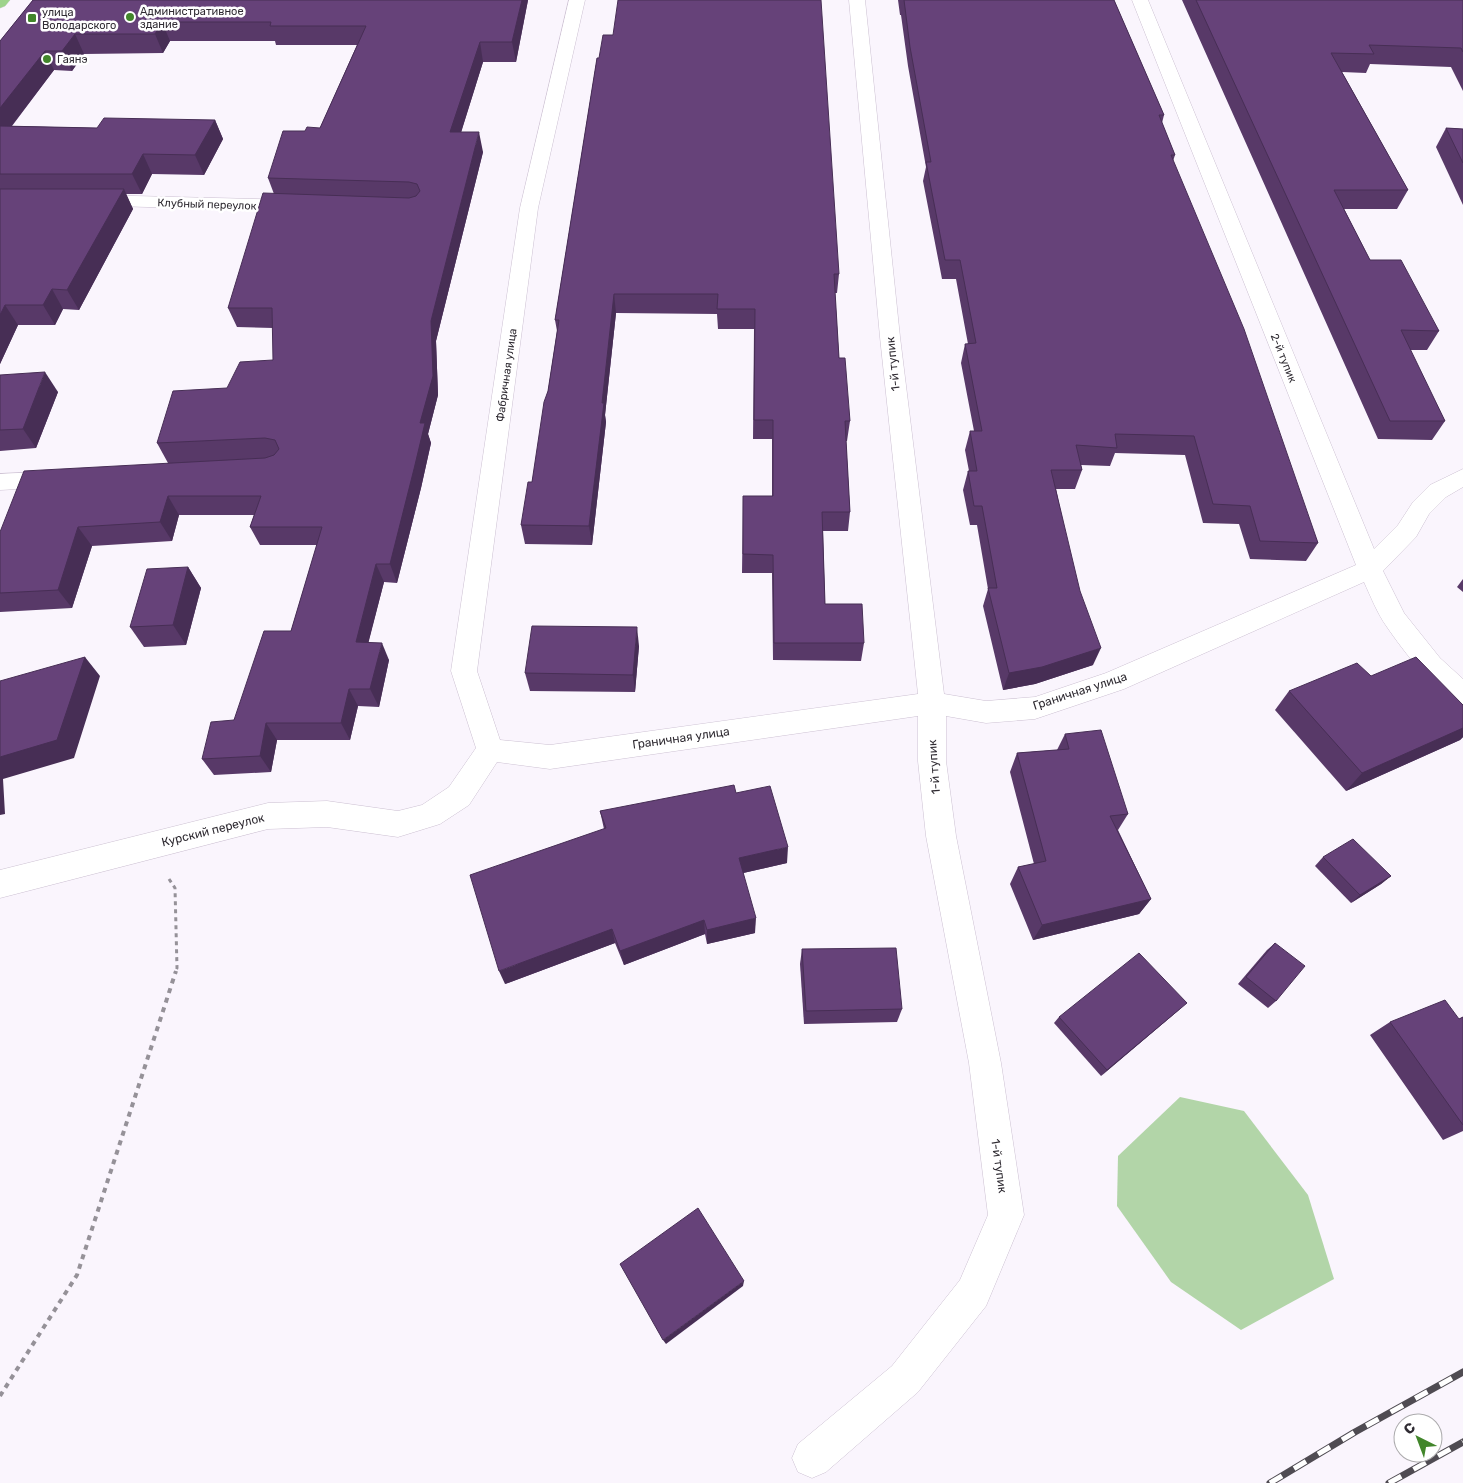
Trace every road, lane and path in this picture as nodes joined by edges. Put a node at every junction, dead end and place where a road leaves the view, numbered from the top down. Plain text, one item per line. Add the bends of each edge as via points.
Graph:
1 (2, 0) edge
2 (577, 0) edge
3 (856, 0) edge
4 (1140, 0) edge
5 (0, 3) edge
6 (76, 201) edge
7 (317, 207) edge
8 (1463, 477) edge
9 (78, 478) edge
10 (0, 482) edge
11 (1370, 569) junction
12 (1463, 695) edge
13 (932, 702) junction
14 (490, 750) junction
15 (147, 846) junction
16 (0, 884) edge
17 (0, 1396) edge
18 (812, 1458) dead end

1 - 5 main road
2 - 14 street, Фабричная улица via 529,208 464,671
3 - 13 street, 1-й тупик
4 - 11 street, 2-й тупик
6 - 7 street, Клубный переулок
8 - 11 street, Граничная улица via 1438,491 1421,508 1407,531
9 - 10 street
11 - 12 street, 2-й тупик via 1396,619 1430,665
11 - 13 street, Граничная улица via 1115,681 1035,708 986,712
13 - 14 street, Граничная улица via 550,757
13 - 18 street, 1-й тупик via 932,761 941,836 985,1063 1006,1214 973,1293 905,1379
14 - 15 street, Курский переулок via 459,796 430,815 398,824 328,814 268,816
15 - 16 street, Курский переулок
15 - 17 path via 175,888 177,968 77,1275

